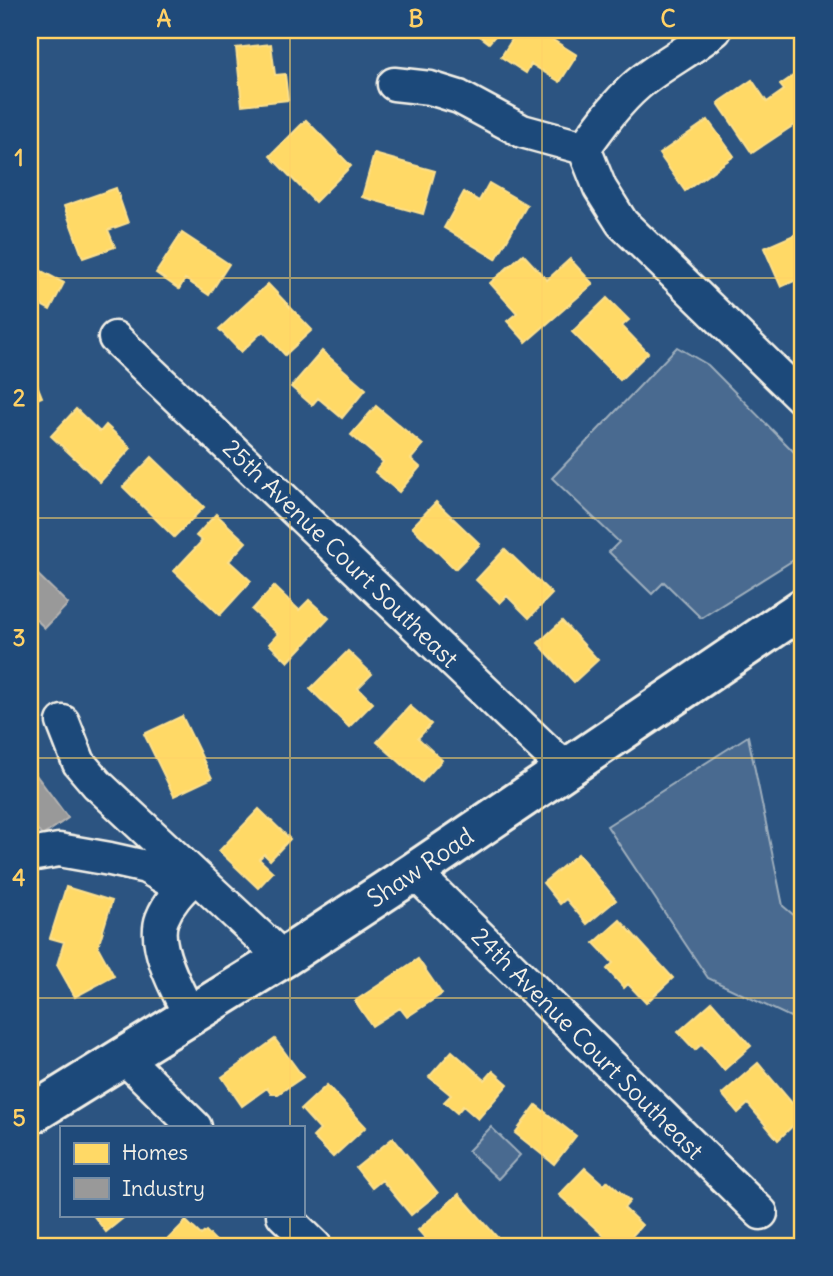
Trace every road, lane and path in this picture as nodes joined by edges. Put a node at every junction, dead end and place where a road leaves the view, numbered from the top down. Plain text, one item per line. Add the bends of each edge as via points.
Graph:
1 (715, 30) edge
2 (394, 83) dead end
3 (584, 148) junction
4 (115, 338) dead end
5 (797, 383) edge
6 (803, 608) edge
7 (63, 722) dead end
8 (566, 769) junction
9 (30, 855) edge
10 (414, 872) junction
11 (189, 882) junction
12 (283, 958) junction
13 (190, 1016) junction
14 (124, 1057) junction
15 (30, 1115) edge
16 (194, 1126) edge
17 (761, 1213) dead end
18 (285, 1216) edge
19 (315, 1246) edge

1 - 3 street via 636,86
2 - 3 street via 459,97 522,131
3 - 5 street via 600,188 622,223
4 - 8 street, 25th Avenue Court Southeast
6 - 8 main road, Shaw Road
7 - 11 street via 79,763
8 - 10 main road, Shaw Road
9 - 11 street via 59,850 146,867
10 - 12 main road, Shaw Road
10 - 17 street, 24th Avenue Court Southeast
11 - 12 street
11 - 13 street via 175,895 161,921 169,973
12 - 13 main road, Shaw Road
13 - 14 main road, Shaw Road
14 - 15 main road, Shaw Road
14 - 16 street
18 - 19 street

